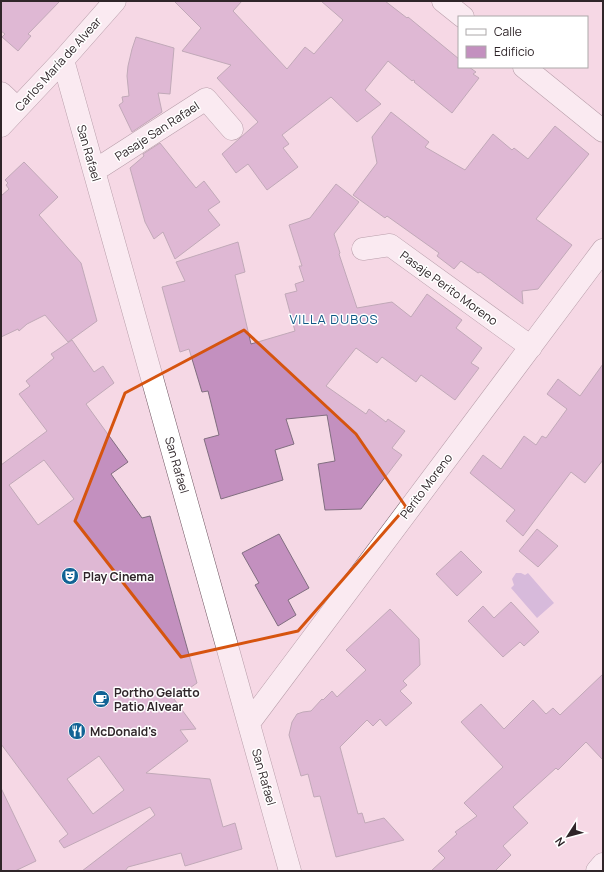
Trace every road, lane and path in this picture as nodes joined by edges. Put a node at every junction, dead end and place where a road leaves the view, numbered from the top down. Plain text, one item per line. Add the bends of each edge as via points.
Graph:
1 (115, 1) edge
2 (443, 1) edge
3 (462, 16) edge
4 (63, 60) junction
5 (525, 68) edge
6 (1, 93) edge
7 (18, 108) junction
8 (1, 126) edge
9 (232, 129) dead end
10 (603, 131) edge
11 (94, 171) junction
12 (363, 248) dead end
13 (603, 250) edge
14 (531, 347) junction
15 (249, 723) junction
16 (603, 864) edge
17 (290, 871) edge
18 (597, 871) edge

1 - 4 street, Carlos María de Alvear
2 - 3 street
4 - 7 street, Carlos María de Alvear
4 - 11 street, San Rafael
5 - 10 street
6 - 7 street
7 - 8 street, Carlos María de Alvear
9 - 11 street, Pasaje San Rafael via 206,99
11 - 15 street, San Rafael
12 - 14 street, Pasaje Perito Moreno via 390,245
13 - 14 street, Perito Moreno
14 - 15 street, Perito Moreno
15 - 17 street, San Rafael
16 - 18 street

